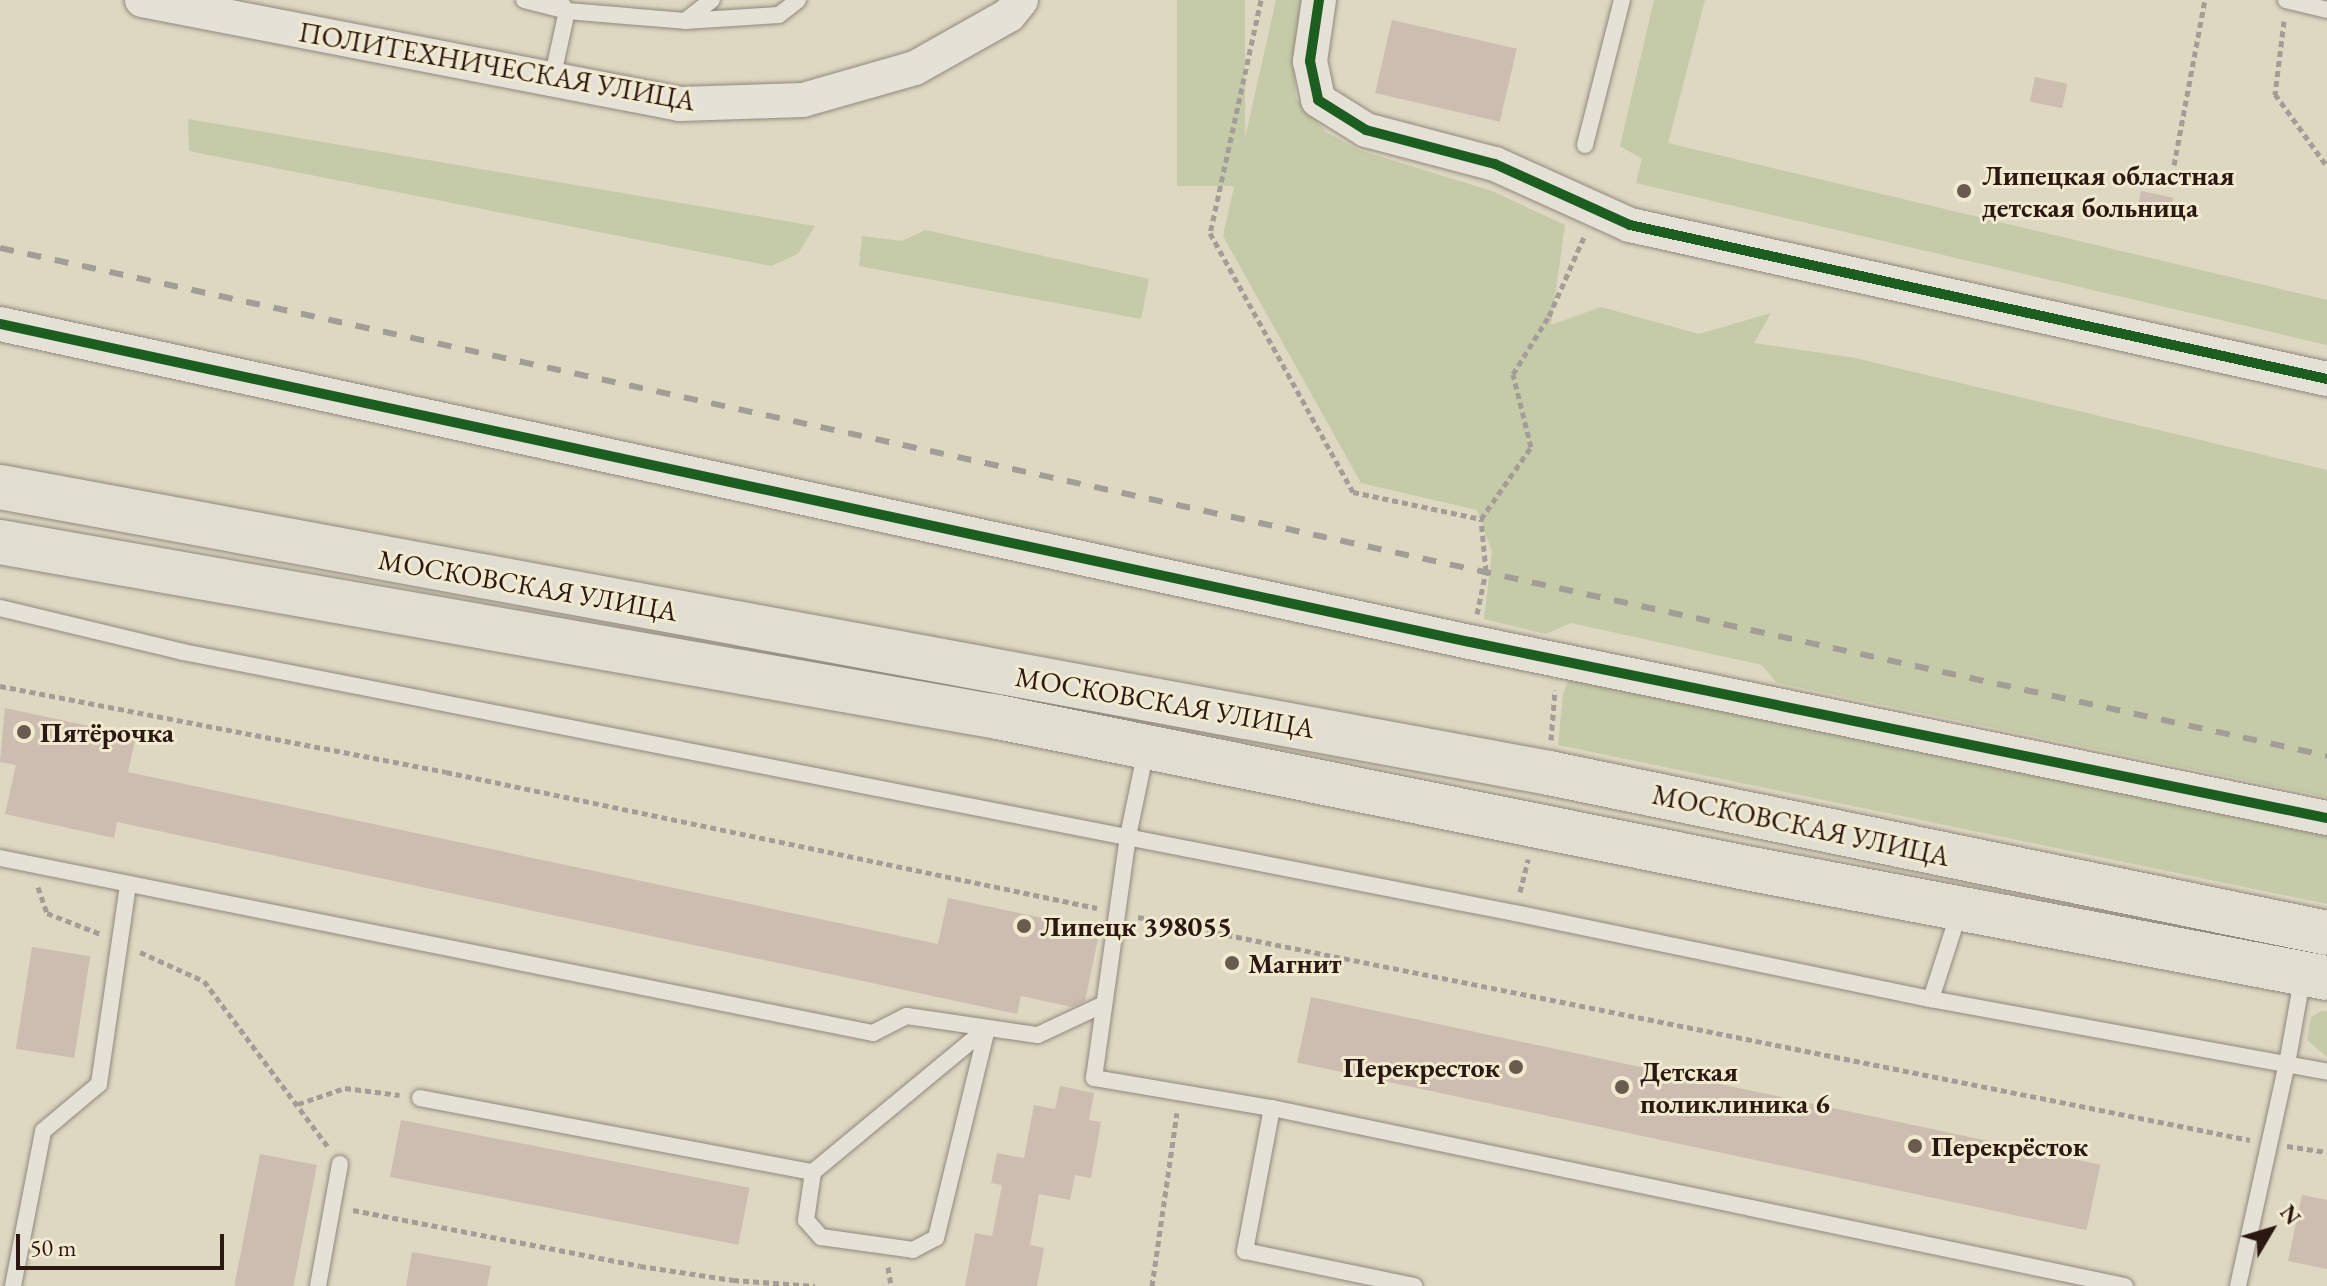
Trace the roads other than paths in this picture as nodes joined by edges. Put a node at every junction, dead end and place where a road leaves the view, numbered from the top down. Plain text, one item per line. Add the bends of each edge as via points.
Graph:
1 (147, 0) edge
2 (524, 0) edge
3 (712, 0) edge
4 (798, 0) edge
5 (1021, 0) edge
6 (1319, 0) edge
7 (1622, 0) edge
8 (2286, 0) edge
9 (563, 6) edge
10 (2327, 10) edge
11 (685, 21) junction
12 (552, 79) junction
13 (1585, 145) dead end
14 (0, 324) edge
15 (2327, 379) edge
16 (0, 487) edge
17 (0, 542) edge
18 (0, 608) edge
19 (1147, 748) junction
20 (2327, 818) edge
21 (1128, 836) junction
22 (0, 858) edge
23 (128, 884) junction
24 (1960, 909) junction
25 (2321, 929) edge
26 (2315, 976) edge
27 (1931, 999) junction
28 (1104, 1004) junction
29 (987, 1028) junction
30 (2287, 1064) junction
31 (2327, 1072) edge
32 (420, 1098) road end
33 (1272, 1108) junction
34 (340, 1164) road end
35 (813, 1172) junction
36 (13, 1286) edge
37 (318, 1286) edge
38 (1414, 1286) edge
39 (2125, 1286) edge
40 (2240, 1286) edge

1 - 12 street, ПОЛИТЕХНИЧЕСКАЯ УЛИЦА
2 - 9 lane
3 - 11 lane
4 - 11 lane via 779,15
5 - 12 street, ПОЛИТЕХНИЧЕСКАЯ УЛИЦА via 1009,15 915,68 803,100 680,104
6 - 15 street via 1310,61 1318,100 1366,130 1495,164 1630,225
7 - 13 lane
8 - 10 lane
9 - 11 lane
9 - 12 lane
14 - 20 street via 1470,642
16 - 25 main road, МОСКОВСКАЯ УЛИЦА via 1549,773
17 - 19 main road, МОСКОВСКАЯ УЛИЦА via 998,717
18 - 21 lane via 199,655
19 - 21 lane
19 - 24 main road, МОСКОВСКАЯ УЛИЦА
21 - 27 lane
21 - 28 lane
22 - 23 lane
23 - 29 lane via 873,1033 907,1016
23 - 36 lane via 99,1084 43,1131
24 - 26 main road, МОСКОВСКАЯ УЛИЦА
24 - 27 lane
26 - 30 lane
27 - 30 lane
28 - 29 lane via 1038,1035
28 - 33 lane via 1094,1078
29 - 35 lane
29 - 35 lane via 936,1238 913,1250 821,1237 806,1220
30 - 31 lane
30 - 40 lane
32 - 35 lane
33 - 38 lane via 1245,1251
33 - 39 lane
34 - 37 lane

